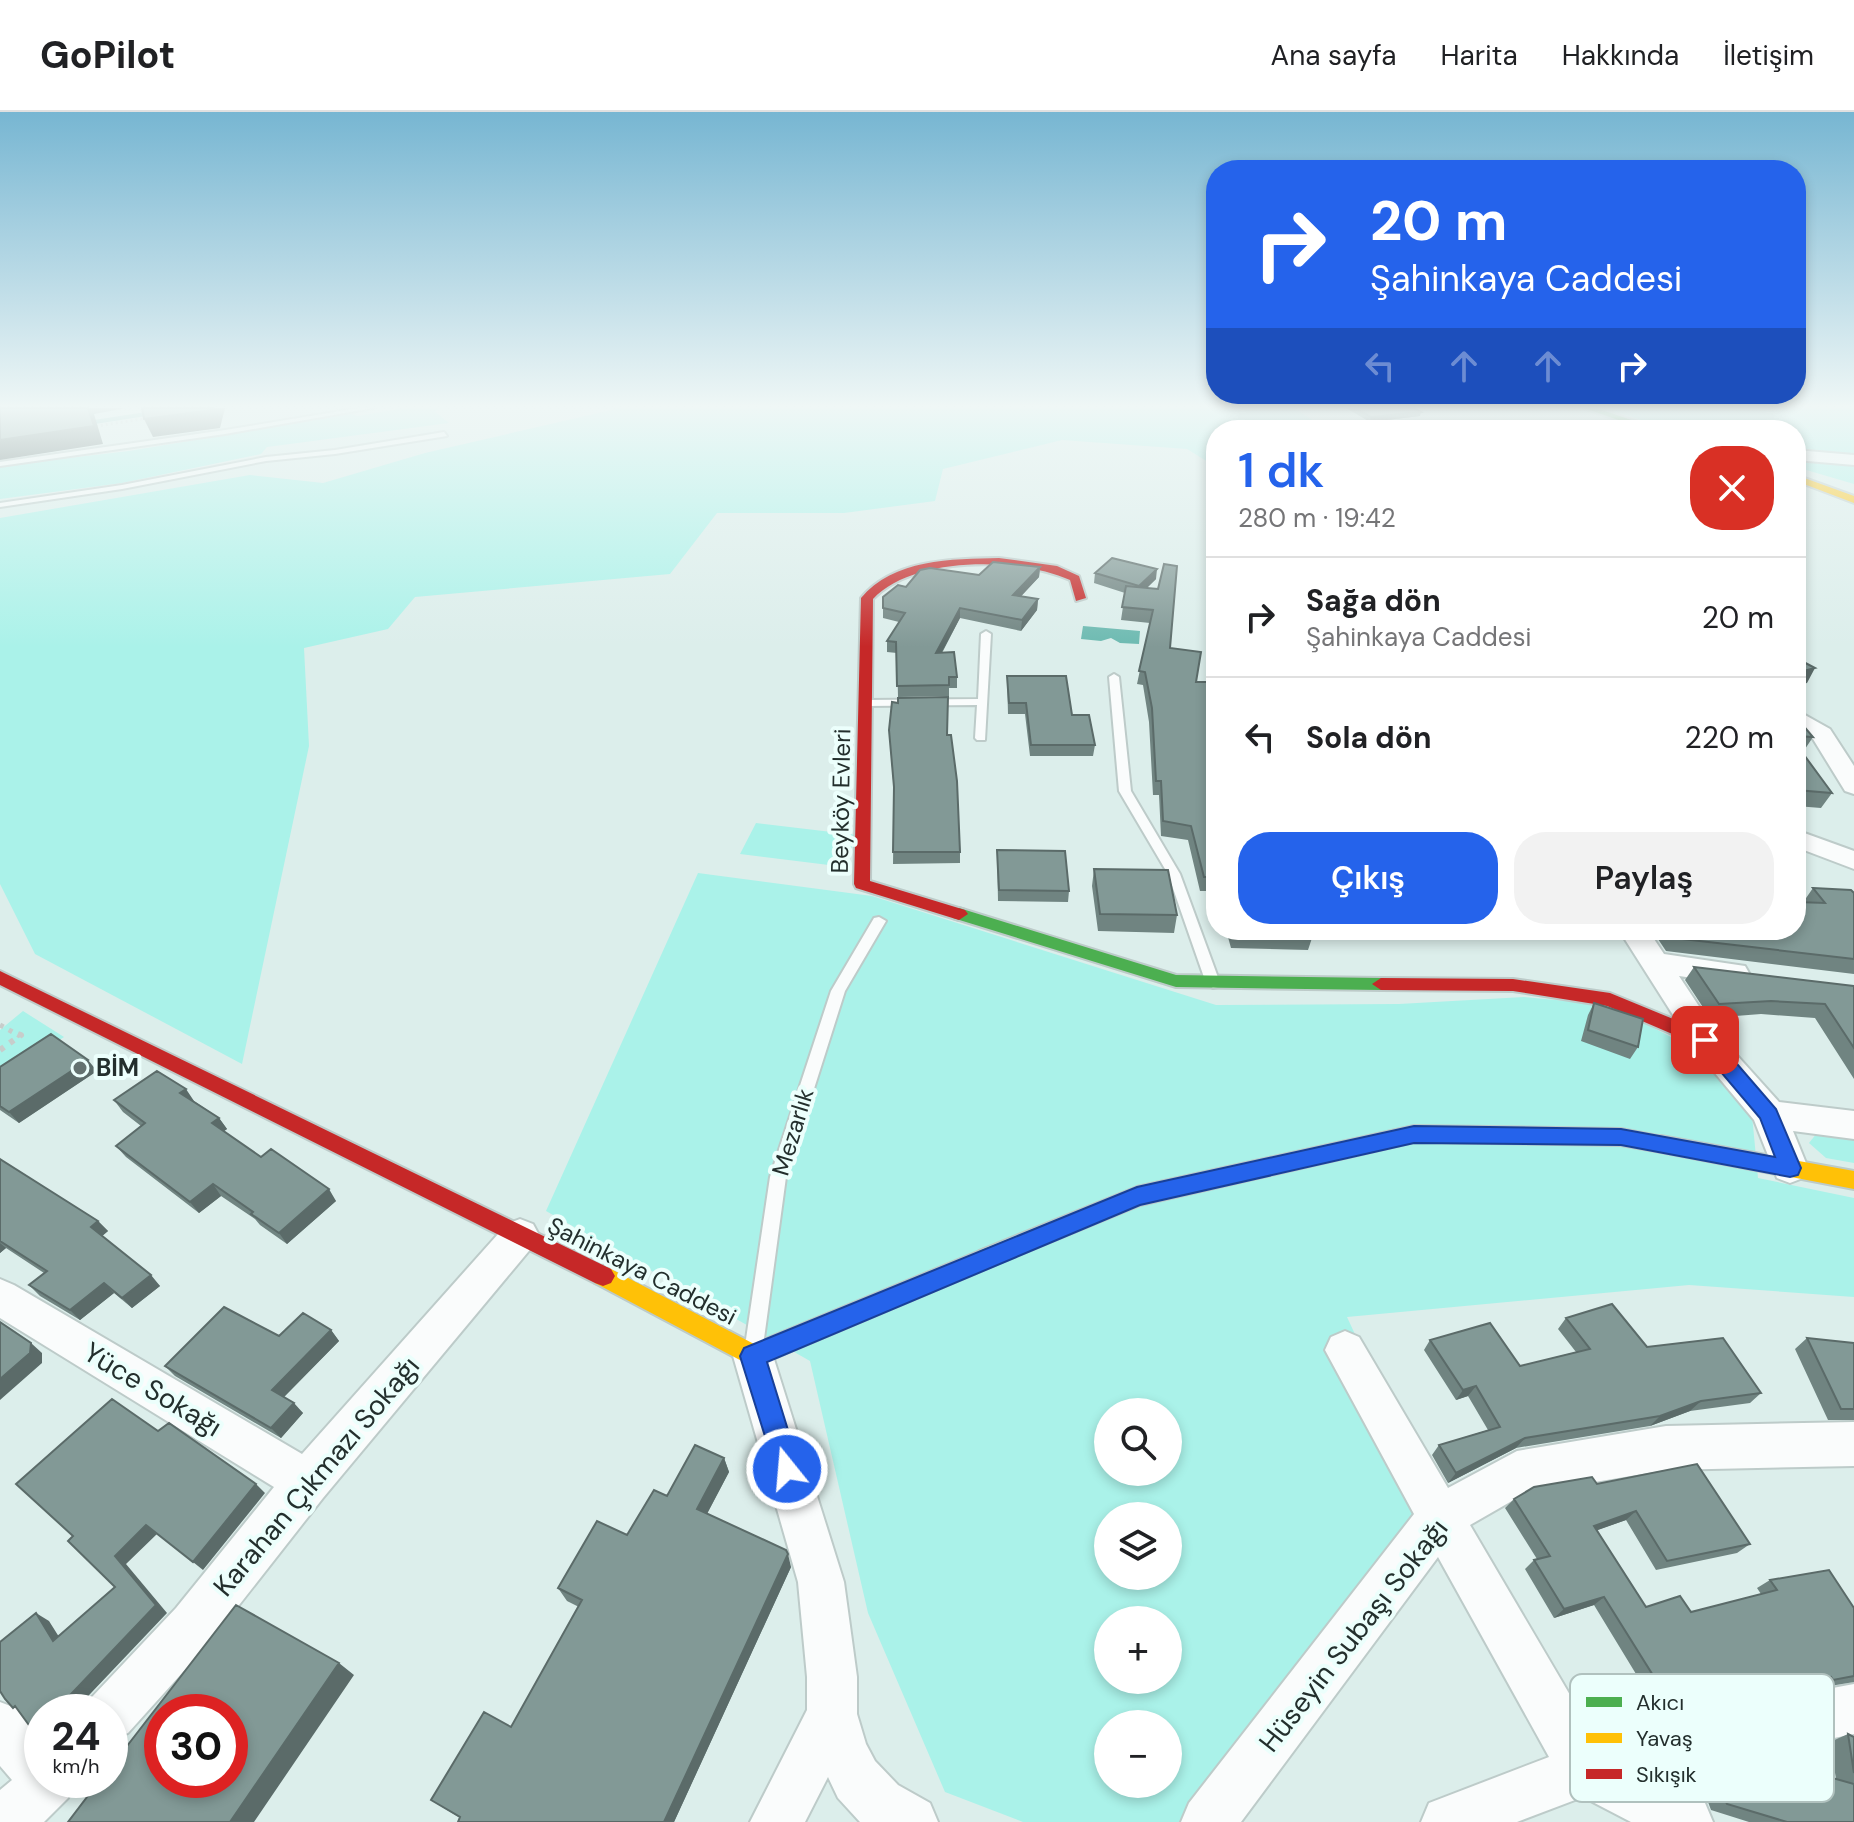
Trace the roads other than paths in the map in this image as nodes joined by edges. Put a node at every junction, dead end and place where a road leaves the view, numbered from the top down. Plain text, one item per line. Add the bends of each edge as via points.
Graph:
1 (117, 488) edge
2 (1822, 488) edge
3 (1854, 500) edge
4 (0, 505) edge
5 (1080, 598) dead end
6 (986, 634) dead end
7 (1114, 677) dead end
8 (981, 702) junction
9 (867, 703) junction
10 (1806, 724) edge
11 (981, 738) dead end
12 (1854, 786) edge
13 (1806, 842) edge
14 (1854, 861) edge
15 (879, 921) dead end
16 (1640, 940) edge
17 (1656, 963) junction
18 (1758, 976) edge
19 (0, 979) edge
20 (1213, 983) junction
21 (1705, 1040) junction
22 (1769, 1114) junction
23 (1854, 1125) edge
24 (1790, 1168) junction
25 (1854, 1180) edge
26 (520, 1235) junction
27 (0, 1297) edge
28 (1345, 1350) dead end
29 (753, 1356) junction
30 (1854, 1444) edge
31 (307, 1482) junction
32 (1440, 1518) junction
33 (128, 1695) edge
34 (1854, 1709) edge
35 (1834, 1713) edge
36 (832, 1714) junction
37 (0, 1727) edge
38 (1570, 1744) edge
39 (24, 1754) edge
40 (1570, 1776) edge
41 (28, 1798) edge
42 (1647, 1802) edge
43 (5, 1822) edge
44 (777, 1822) edge
45 (911, 1822) edge
46 (1208, 1822) edge
47 (1448, 1822) edge
48 (1686, 1822) edge

1 - 4 lane
2 - 3 street
5 - 9 street, Beyköy Evleri via 1073,576 1030,561 933,567 877,585 864,607
6 - 8 lane
7 - 20 lane via 1125,791 1174,874
8 - 9 lane
8 - 11 lane
9 - 20 street, Beyköy Evleri via 862,884 1176,981
10 - 12 street via 1822,734
13 - 14 street
15 - 29 lane, Mezarlık via 838,991 778,1177
16 - 17 street
17 - 18 street
17 - 21 street
19 - 26 street, Şahinkaya Caddesi
20 - 21 street, Beyköy Evleri via 1513,985 1610,1000
21 - 22 street
22 - 23 street
22 - 24 street
24 - 25 street, Şahinkaya Caddesi
24 - 29 street, Şahinkaya Caddesi via 1621,1137 1414,1134 1137,1196
26 - 29 street, Şahinkaya Caddesi
26 - 31 street, Karahan Çıkmazı Sokağı
27 - 31 street, Yüce Sokağı
28 - 32 street
29 - 36 street via 821,1582
30 - 32 street, Hüseyin Subaşı Sokağı via 1666,1448 1517,1473
31 - 33 street, Karahan Çıkmazı Sokağı via 193,1625
32 - 38 street
32 - 46 street, Hüseyin Subaşı Sokağı
34 - 35 street
36 - 44 street
36 - 45 street via 838,1746 852,1775 872,1799
37 - 39 street
40 - 47 street
41 - 43 street
42 - 48 street

